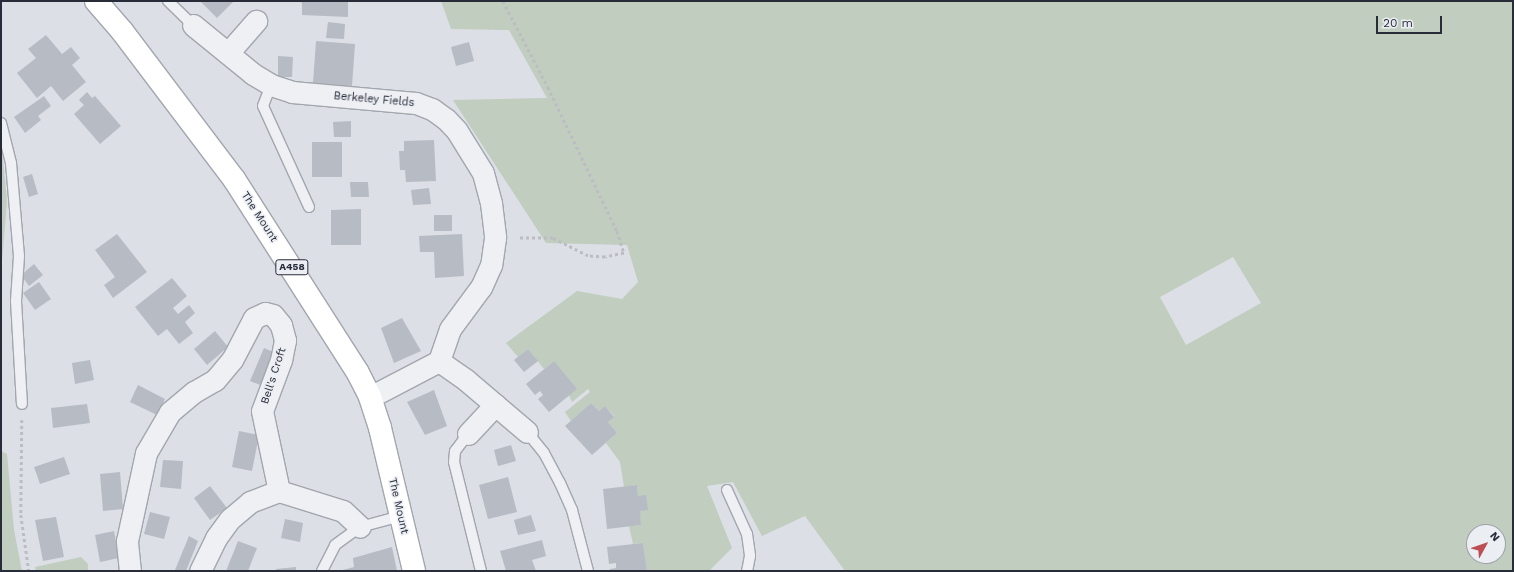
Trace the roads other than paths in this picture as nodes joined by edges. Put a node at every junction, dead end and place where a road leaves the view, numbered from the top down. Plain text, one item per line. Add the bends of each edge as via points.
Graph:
1 (96, 1) edge
2 (168, 1) edge
3 (256, 21) dead end
4 (193, 25) joint
5 (228, 53) junction
6 (271, 85) junction
7 (1, 123) edge
8 (309, 207) dead end
9 (440, 361) junction
10 (370, 398) junction
11 (22, 404) road end
12 (495, 405) junction
13 (527, 432) joint
14 (468, 434) joint
15 (279, 490) junction
16 (726, 490) dead end
17 (401, 516) junction
18 (360, 527) junction
19 (130, 571) edge
20 (200, 571) edge
21 (322, 571) edge
22 (414, 571) edge
23 (481, 571) edge
24 (588, 571) edge
25 (747, 571) edge

1 - 10 main road, The Mount / A458 via 122,31 234,179 322,314
2 - 4 lane
3 - 5 street
4 - 5 street, Berkeley Fields
5 - 6 street, Berkeley Fields
6 - 8 lane via 263,106
6 - 9 street, Berkeley Fields via 292,92 416,103 432,109 457,131 483,173 491,203 495,238 491,265 481,287 450,329
7 - 11 lane via 11,163 20,256 16,301
9 - 10 street
9 - 12 street
10 - 17 main road, The Mount / A458
12 - 13 street
12 - 14 street
13 - 24 lane via 544,453 572,510
14 - 23 lane via 455,451 454,462
15 - 18 street via 343,511
15 - 19 street, Bell's Croft via 262,411 281,360 285,340 281,326 273,315 265,313 254,318 232,360 215,380 194,392 170,412 146,453 127,541
15 - 20 street via 250,502 230,519 216,538
16 - 25 lane via 747,534 750,556
17 - 18 lane
17 - 22 main road, The Mount / A458
18 - 21 lane via 335,545

